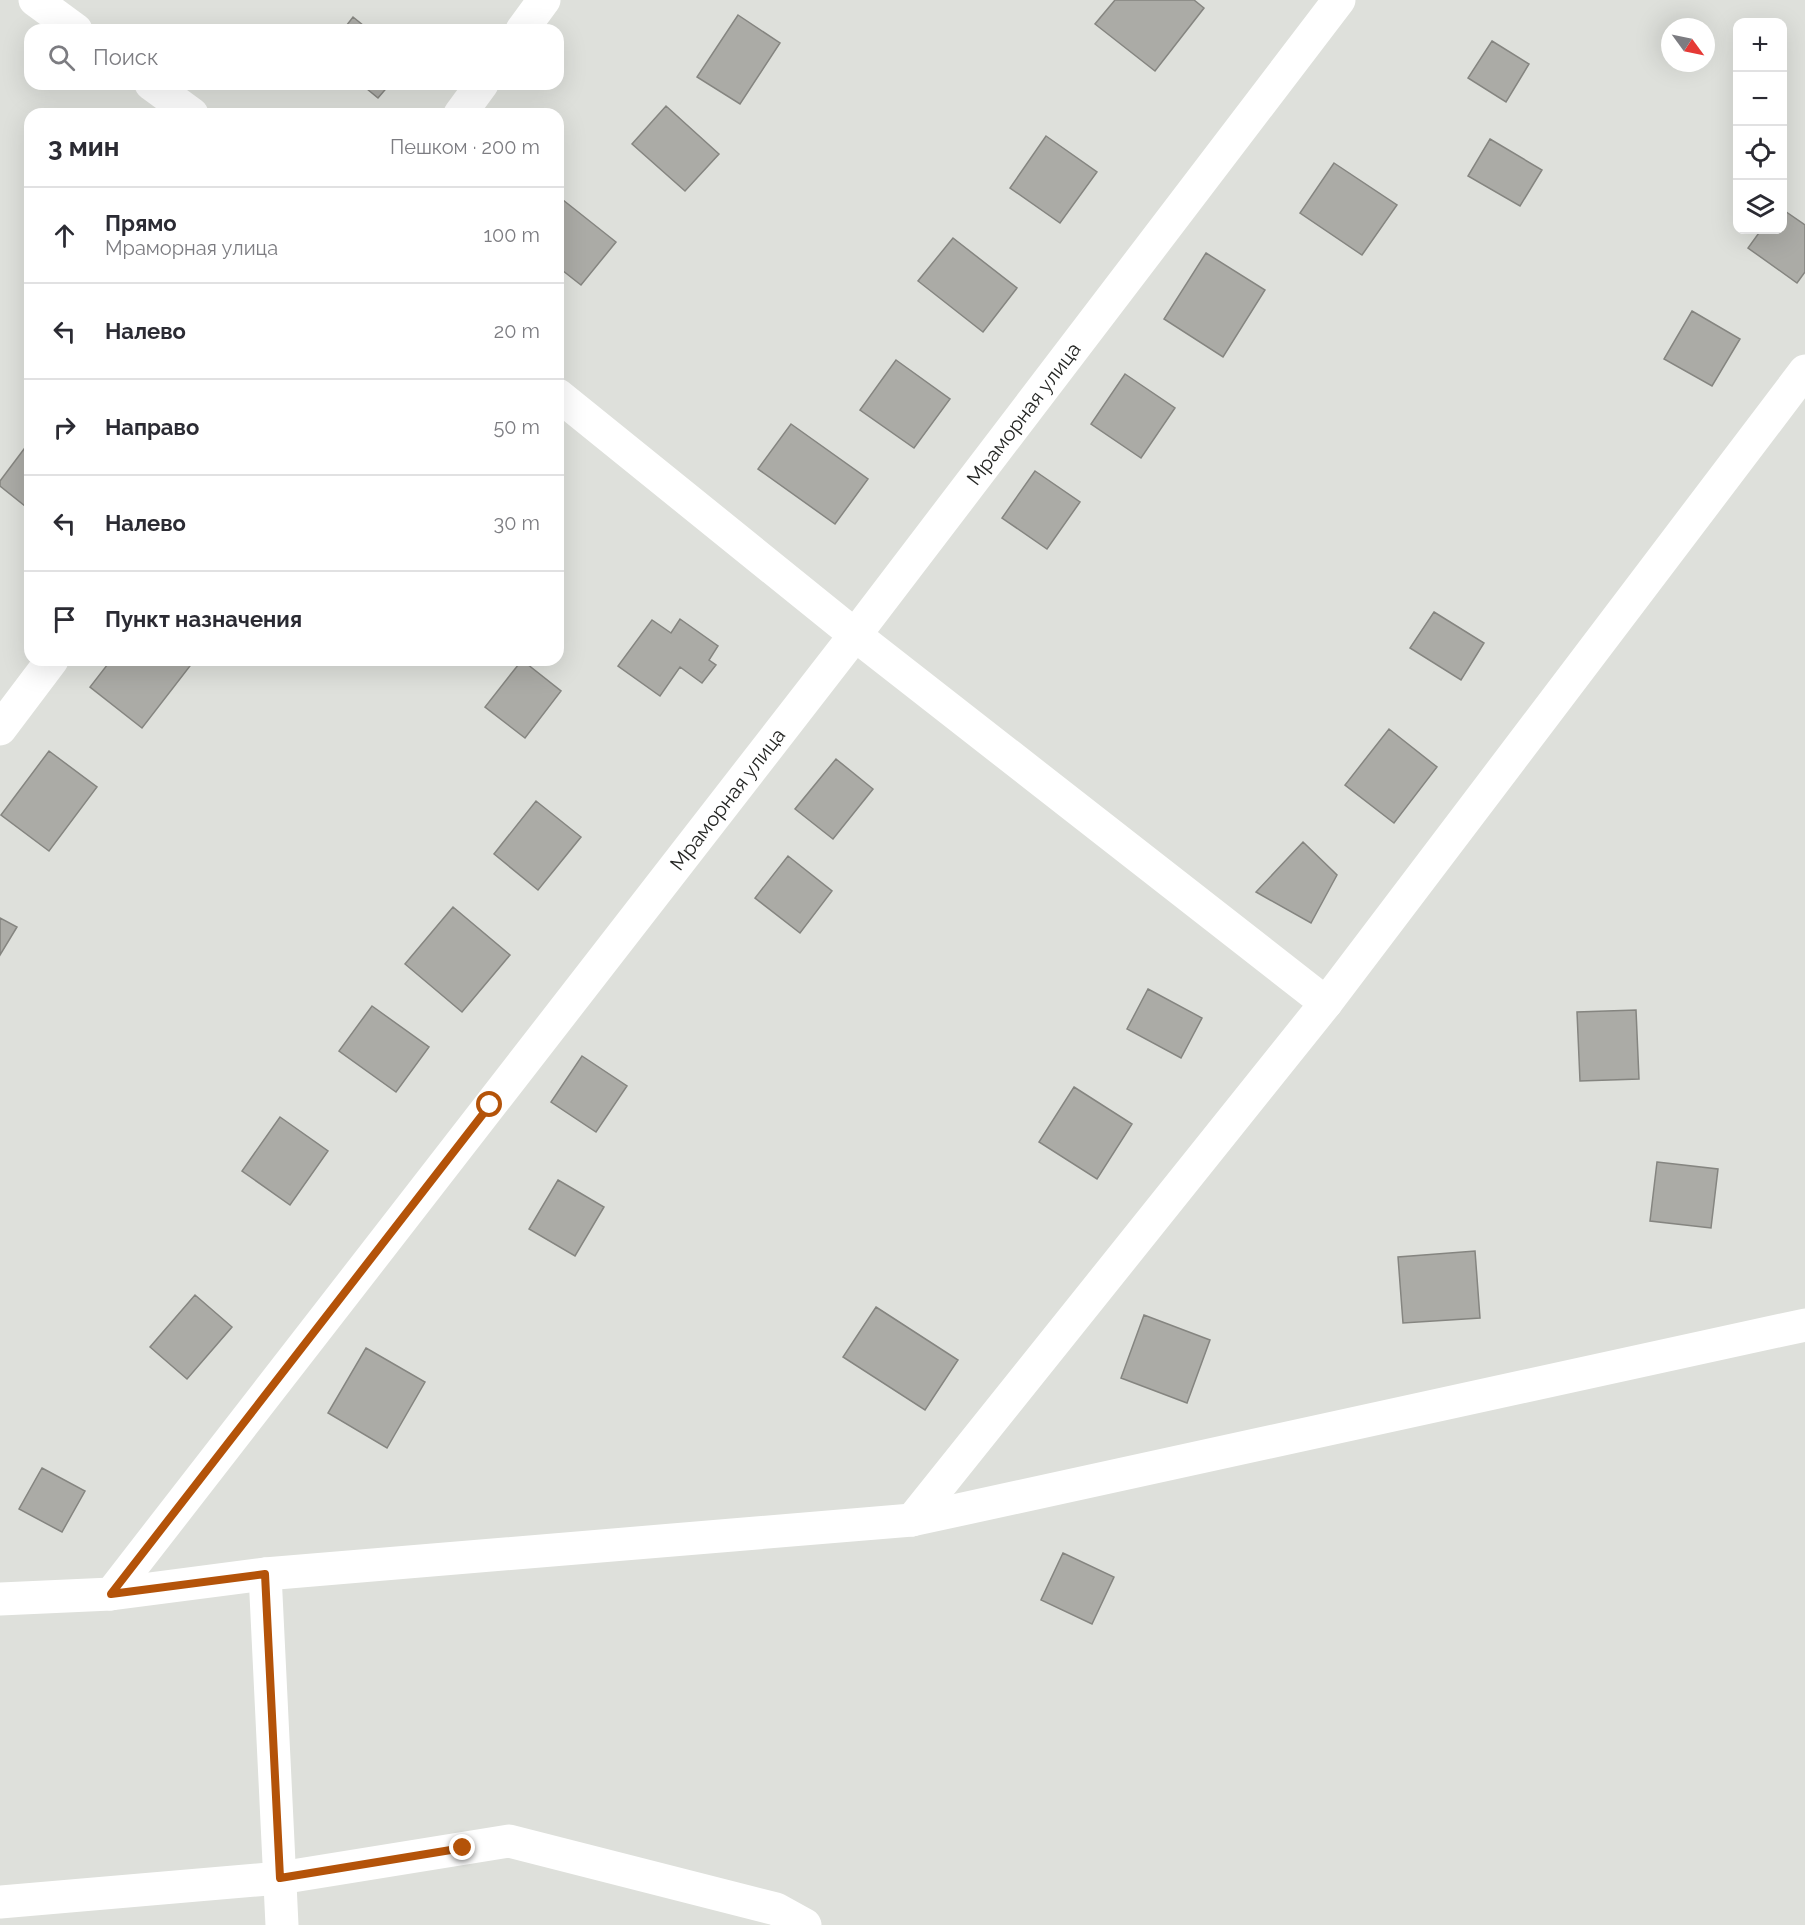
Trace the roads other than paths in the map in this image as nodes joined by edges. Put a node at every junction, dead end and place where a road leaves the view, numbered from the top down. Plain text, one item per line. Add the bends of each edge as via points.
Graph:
1 (35, 0) edge
2 (544, 0) edge
3 (1339, 0) edge
4 (68, 24) edge
5 (526, 24) edge
6 (159, 90) edge
7 (478, 90) edge
8 (184, 108) edge
9 (464, 108) edge
10 (1805, 371) edge
11 (564, 400) edge
12 (855, 635) junction
13 (47, 666) edge
14 (0, 729) edge
15 (1326, 1003) junction
16 (1805, 1324) edge
17 (912, 1520) junction
18 (265, 1574) junction
19 (111, 1594) junction
20 (0, 1599) edge
21 (280, 1878) junction
22 (0, 1902) edge
23 (282, 1925) edge
24 (805, 1925) edge

1 - 4 street
2 - 5 street
3 - 12 street, Мраморная улица
6 - 8 street
7 - 9 street
10 - 15 street
11 - 12 street
12 - 15 street
12 - 19 street, Мраморная улица
13 - 14 street
15 - 17 street
16 - 17 street
17 - 18 street
18 - 19 street
18 - 21 street
19 - 20 street
21 - 22 street
21 - 23 street
21 - 24 street via 509,1841 776,1909

